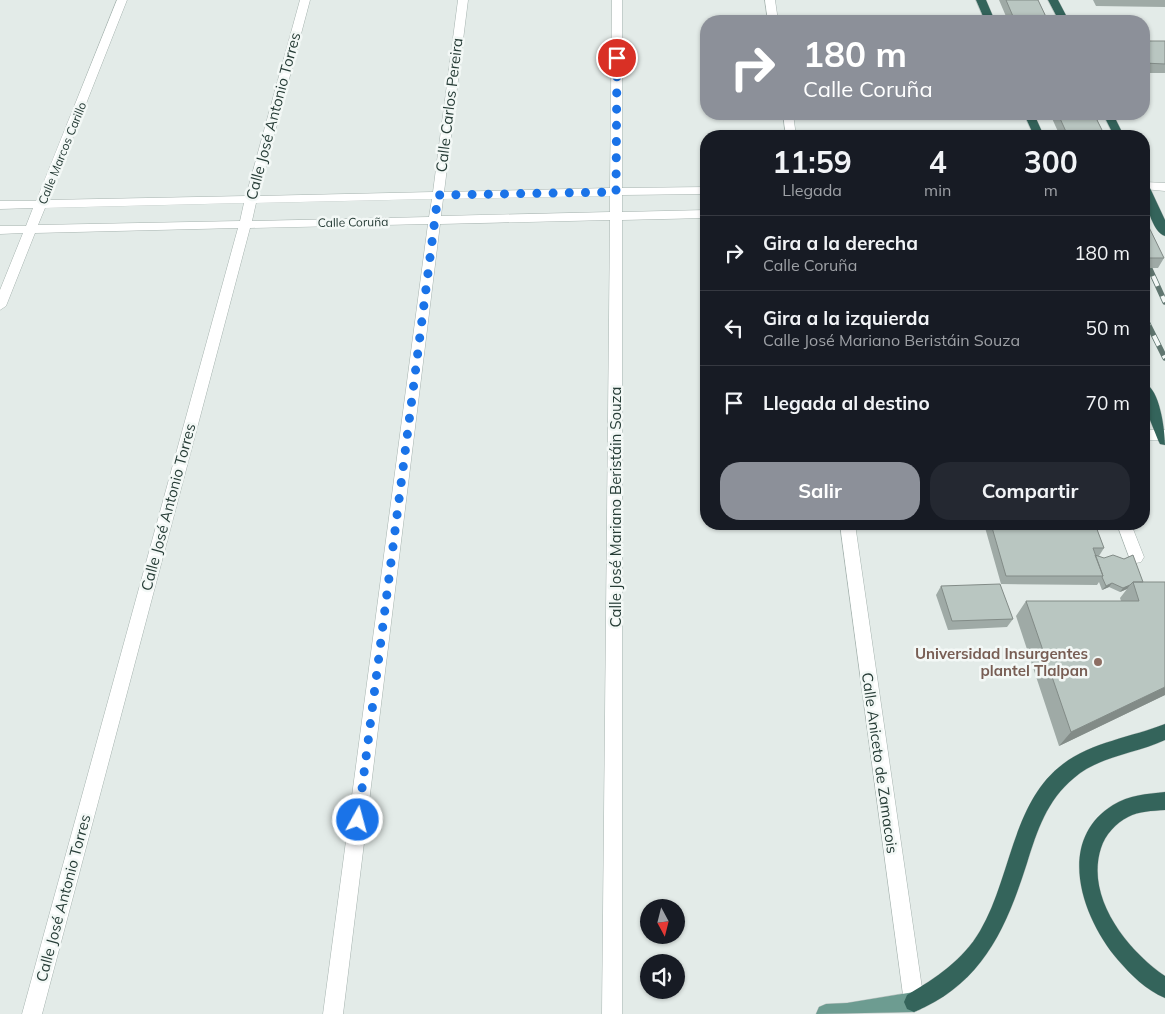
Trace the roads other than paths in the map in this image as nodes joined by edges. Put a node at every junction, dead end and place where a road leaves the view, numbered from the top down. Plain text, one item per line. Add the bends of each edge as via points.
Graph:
1 (122, 0) edge
2 (305, 0) edge
3 (463, 0) edge
4 (617, 0) edge
5 (770, 0) edge
6 (982, 0) edge
7 (1053, 0) edge
8 (772, 15) edge
9 (988, 15) edge
10 (1061, 15) edge
11 (1165, 186) edge
12 (1150, 187) edge
13 (700, 190) edge
14 (616, 192) junction
15 (438, 195) junction
16 (251, 199) junction
17 (1150, 200) edge
18 (41, 204) junction
19 (0, 206) edge
20 (700, 214) edge
21 (616, 216) junction
22 (434, 220) junction
23 (244, 225) junction
24 (31, 229) junction
25 (0, 230) edge
26 (1165, 232) edge
27 (0, 306) edge
28 (1150, 403) edge
29 (1150, 436) edge
30 (1164, 437) edge
31 (848, 530) edge
32 (1126, 530) edge
33 (1136, 557) edge
34 (1165, 732) edge
35 (1165, 800) edge
36 (1165, 988) edge
37 (914, 1002) junction
38 (32, 1014) edge
39 (333, 1014) edge
40 (612, 1014) edge
41 (826, 1014) edge

1 - 18 street, Calle Marcos Carillo
2 - 16 street, Calle José Antonio Torres
3 - 15 street, Calle Carlos Pereira
4 - 14 street, Calle José Mariano Beristáin Souza
5 - 8 street
6 - 9 highway
7 - 10 highway
11 - 12 street
13 - 14 street, Calle Coruña
14 - 15 street, Calle Coruña
14 - 21 street, Calle José Mariano Beristáin Souza
15 - 16 street, Calle Coruña
15 - 22 street, Calle Carlos Pereira
16 - 18 street, Calle Coruña
16 - 23 street, Calle José Antonio Torres
17 - 26 highway
18 - 19 street, Calle Coruña
18 - 24 street, Calle Marcos Carillo
20 - 21 street, Calle Coruña
21 - 22 street, Calle Coruña
21 - 40 street, Calle José Mariano Beristáin Souza
22 - 23 street, Calle Coruña
22 - 39 street, Calle Carlos Pereira
23 - 24 street, Calle Coruña
23 - 38 street, Calle José Antonio Torres
24 - 25 street, Calle Coruña
24 - 27 street, Calle Marcos Carillo
28 - 30 highway
29 - 30 street
31 - 37 street, Calle Aniceto de Zamacois
32 - 33 street
34 - 37 highway via 1092,756 1056,782 1041,801 1031,823 993,931 958,976
35 - 36 highway via 1129,805 1112,814 1098,829 1090,848 1088,869 1091,894 1115,942 1135,964
37 - 41 main road

